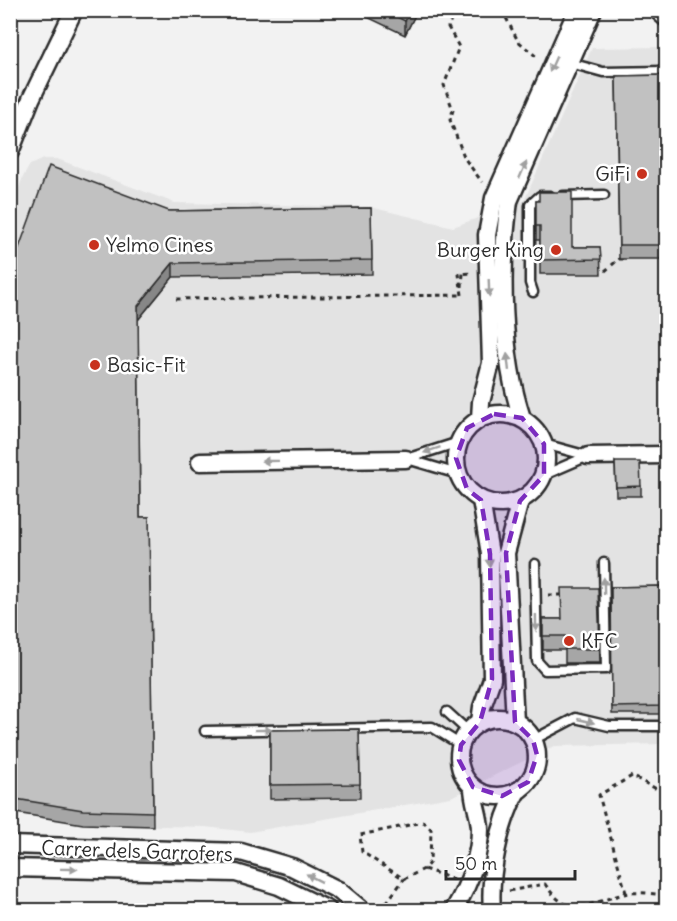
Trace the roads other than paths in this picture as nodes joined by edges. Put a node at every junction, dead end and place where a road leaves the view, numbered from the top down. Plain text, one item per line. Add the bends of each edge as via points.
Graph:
1 (74, 10) edge
2 (577, 10) edge
3 (593, 10) edge
4 (657, 10) edge
5 (666, 18) edge
6 (570, 63) junction
7 (666, 71) edge
8 (10, 152) edge
9 (604, 195) dead end
10 (533, 292) dead end
11 (480, 418) junction
12 (522, 418) junction
13 (459, 442) junction
14 (544, 444) junction
15 (666, 455) edge
16 (588, 456) junction
17 (406, 459) junction
18 (201, 462) dead end
19 (458, 474) junction
20 (544, 475) junction
21 (481, 500) junction
22 (520, 501) junction
23 (604, 563) dead end
24 (535, 564) dead end
25 (447, 712) dead end
26 (515, 722) junction
27 (666, 726) edge
28 (205, 731) dead end
29 (470, 733) junction
30 (533, 740) junction
31 (473, 787) junction
32 (517, 792) junction
33 (10, 839) edge
34 (10, 845) edge
35 (35, 846) junction
36 (10, 868) edge
37 (328, 910) edge
38 (363, 910) edge
39 (454, 910) edge
40 (492, 910) edge

1 - 8 street
2 -> 11 street via 494,198 487,235 491,363
3 - 6 street
4 - 5 street
6 - 7 lane via 603,72
12 -> 6 street via 507,363 504,234 509,201
9 - 10 lane via 540,196 530,206
11 - 12 street via 508,414
11 - 13 street via 467,428
12 - 14 street
13 -> 17 lane
13 - 19 street
14 - 16 lane
14 - 20 street
15 - 16 street
16 - 20 lane
17 -> 18 street
17 - 19 lane
19 - 21 street via 467,489
20 - 22 street via 531,494
21 - 22 street via 507,505
21 -> 29 street via 490,554 492,679
22 - 26 street via 506,553
24 -> 23 lane via 537,661 545,670 606,669
25 - 29 lane
26 - 29 street via 492,719
26 - 30 street
30 -> 27 lane via 575,718 609,726
28 -> 29 lane via 432,727
29 - 31 street via 459,760 463,775
30 - 32 street via 535,769
31 - 32 street via 502,796
31 - 39 street via 480,828 470,883
32 - 40 street via 507,808 490,887
33 - 35 street, Carrer dels Garrofers
34 - 35 street, Carrer dels Garrofers
38 -> 35 street, Carrer dels Garrofers via 338,890 292,867 241,852
36 -> 37 street, Carrer dels Garrofers via 237,873 279,886

